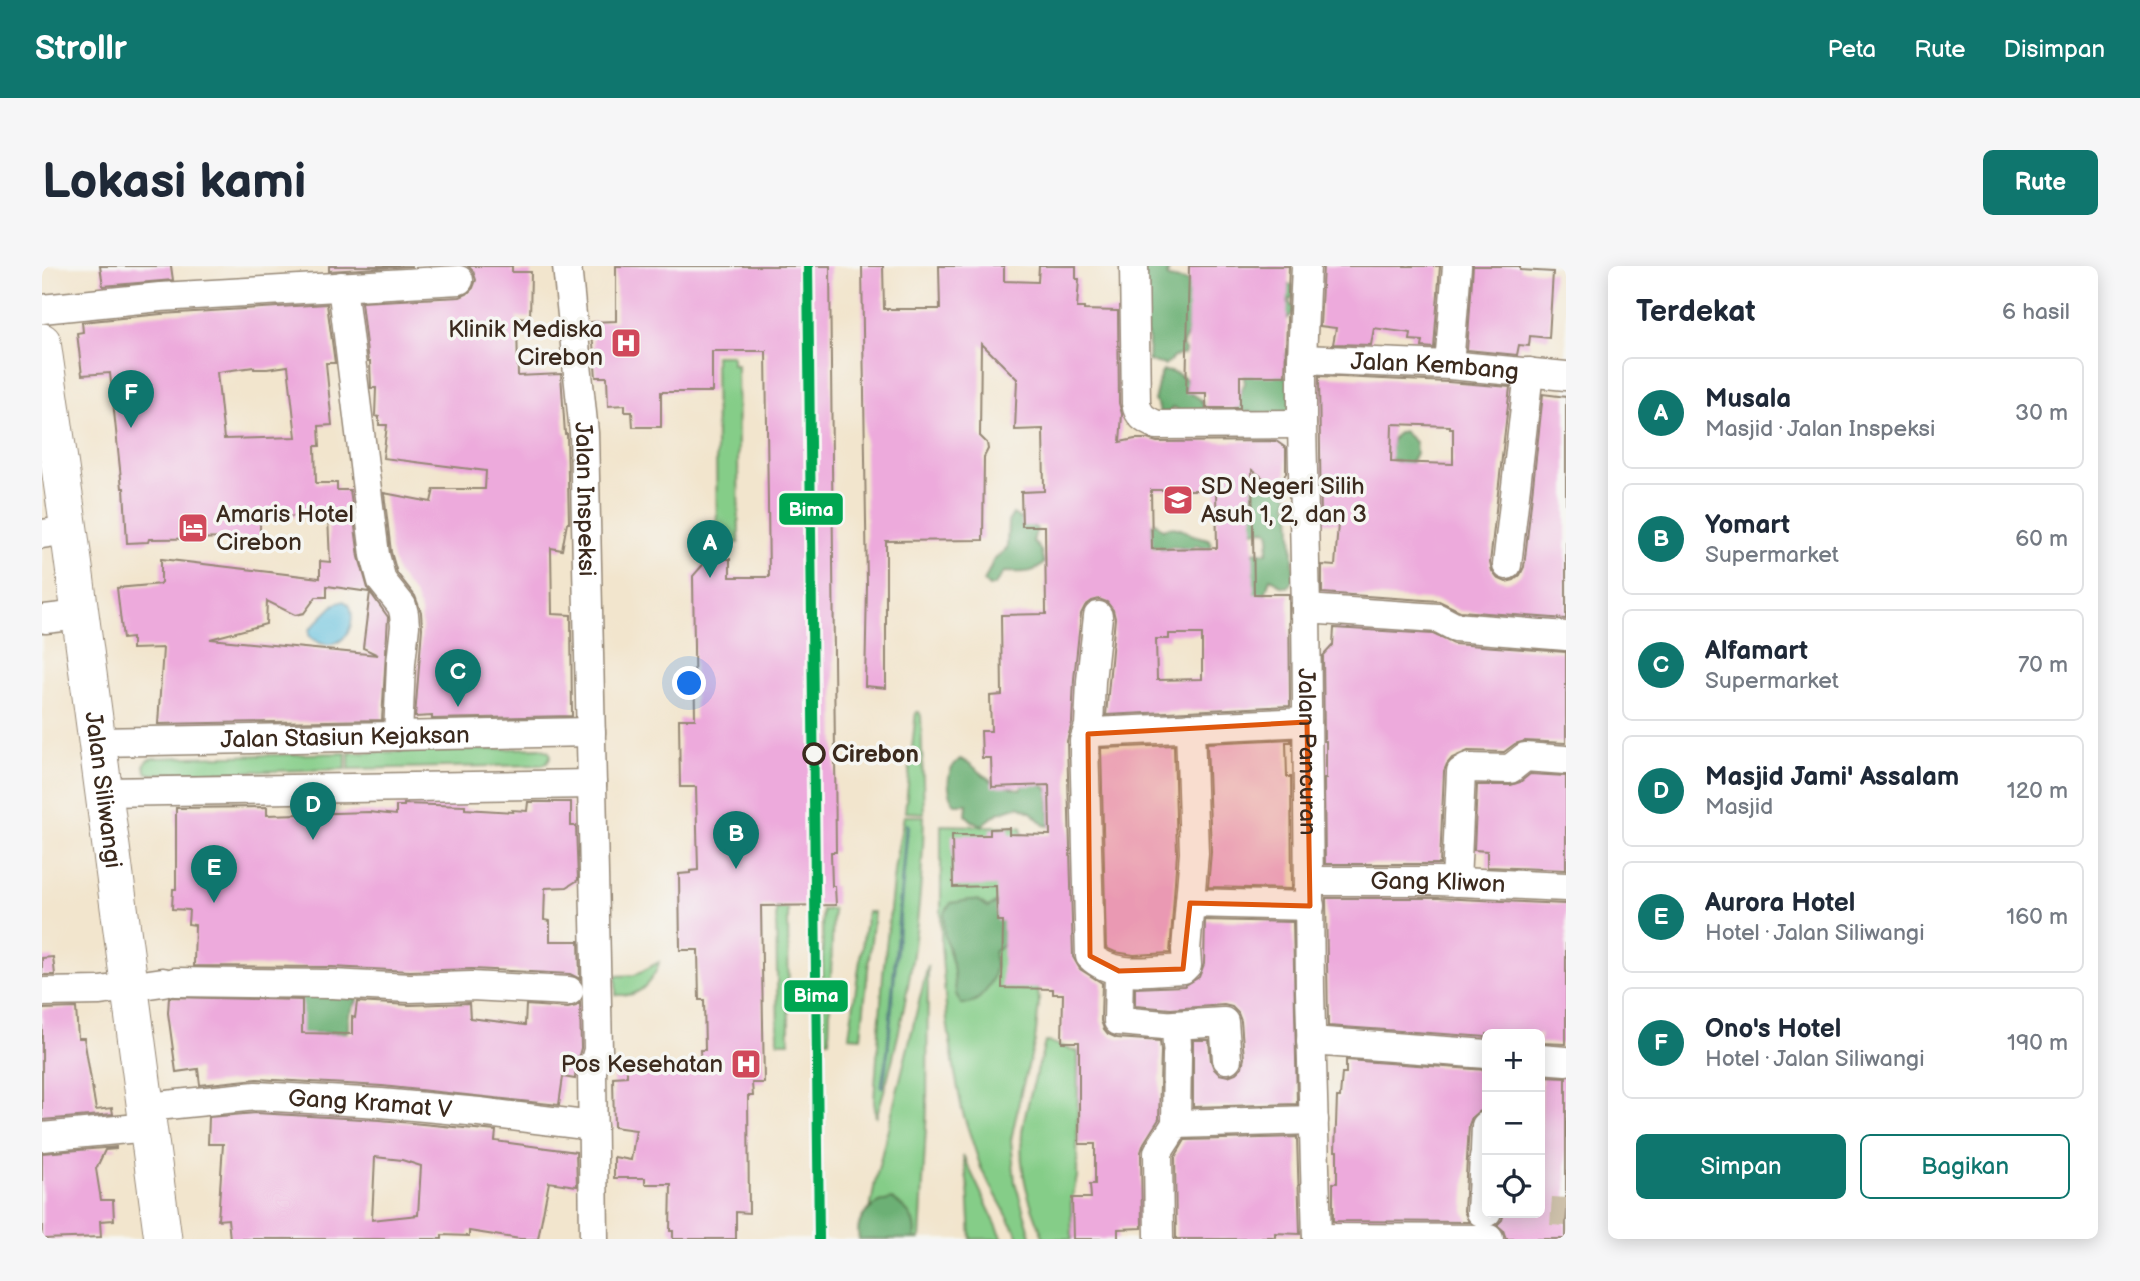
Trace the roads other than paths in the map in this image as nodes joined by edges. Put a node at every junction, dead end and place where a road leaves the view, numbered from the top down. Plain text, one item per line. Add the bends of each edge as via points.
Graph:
1 (567, 266) edge
2 (1134, 266) edge
3 (1307, 266) edge
4 (1457, 266) edge
5 (459, 280) dead end
6 (342, 286) junction
7 (42, 309) edge
8 (42, 342) edge
9 (1302, 359) junction
10 (1449, 365) junction
11 (1529, 372) junction
12 (1566, 376) edge
13 (1302, 424) junction
14 (55, 532) edge
15 (1507, 565) dead end
16 (1306, 609) junction
17 (80, 615) junction
18 (1098, 616) dead end
19 (45, 620) dead end
20 (1566, 636) edge
21 (1307, 722) junction
22 (1190, 727) junction
23 (591, 732) junction
24 (1088, 734) junction
25 (398, 736) junction
26 (97, 742) junction
27 (1566, 760) edge
28 (592, 784) junction
29 (104, 792) junction
30 (1456, 882) junction
31 (1566, 887) edge
32 (1310, 894) junction
33 (1190, 903) junction
34 (1119, 971) junction
35 (156, 984) junction
36 (42, 992) edge
37 (584, 992) junction
38 (1311, 1041) junction
39 (1176, 1042) junction
40 (1482, 1054) edge
41 (1227, 1059) dead end
42 (1545, 1059) edge
43 (1566, 1061) edge
44 (148, 1117) junction
45 (1314, 1120) junction
46 (1176, 1124) junction
47 (593, 1126) junction
48 (42, 1137) edge
49 (1488, 1218) edge
50 (163, 1239) edge
51 (594, 1239) edge
52 (1159, 1239) edge
53 (1317, 1239) edge
54 (1489, 1239) edge

1 - 23 street, Jalan Inspeksi via 584,433
2 - 13 street via 1136,403 1146,421 1157,425
3 - 9 street, Jalan Pancuran
4 - 10 street
5 - 6 street
6 - 7 street
6 - 25 street via 375,555 382,581 402,606 405,626
8 - 14 main road, Jalan Siliwangi
9 - 10 street, Jalan Kembang
9 - 13 street, Jalan Pancuran
10 - 11 street, Jalan Kembang
11 - 12 street, Jalan Kembang
11 - 15 street
13 - 16 street, Jalan Pancuran
14 - 17 main road, Jalan Siliwangi
16 - 20 street via 1438,618 1455,627
16 - 21 street, Jalan Pancuran
17 - 19 street
17 - 26 main road, Jalan Siliwangi
18 - 24 street
21 - 22 street
21 - 32 street, Jalan Pancuran
22 - 24 street
22 - 33 street via 1194,853
23 - 25 street, Jalan Stasiun Kejaksan
23 - 28 street, Jalan Inspeksi
24 - 34 street via 1084,741 1090,956
25 - 26 street, Jalan Stasiun Kejaksan
26 - 29 main road, Jalan Siliwangi
27 - 30 street via 1525,757 1510,769 1468,768 1461,772
28 - 29 street, Jalan Stasiun Kejaksan
28 - 37 street, Jalan Inspeksi
29 - 35 main road, Jalan Siliwangi
30 - 31 street, Gang Kliwon
30 - 32 street, Gang Kliwon
32 - 33 street, Gang Kliwon
32 - 38 street, Jalan Pancuran
33 - 34 street via 1186,968
34 - 39 street via 1118,1021
35 - 36 street
35 - 37 street via 471,986
35 - 44 main road, Jalan Siliwangi
37 - 47 street, Jalan Inspeksi via 598,1051 592,1071
38 - 40 street
38 - 45 street, Jalan Pancuran
39 - 41 street via 1224,1022
39 - 46 street
42 - 43 street
44 - 47 street, Gang Kramat V via 256,1096 418,1106
44 - 48 street, Gang Kramat V
44 - 50 main road, Jalan Siliwangi
45 - 46 street
45 - 53 street, Jalan Pancuran
46 - 52 street via 1158,1152
47 - 51 street, Jalan Inspeksi
49 - 54 street
53 - 54 street

